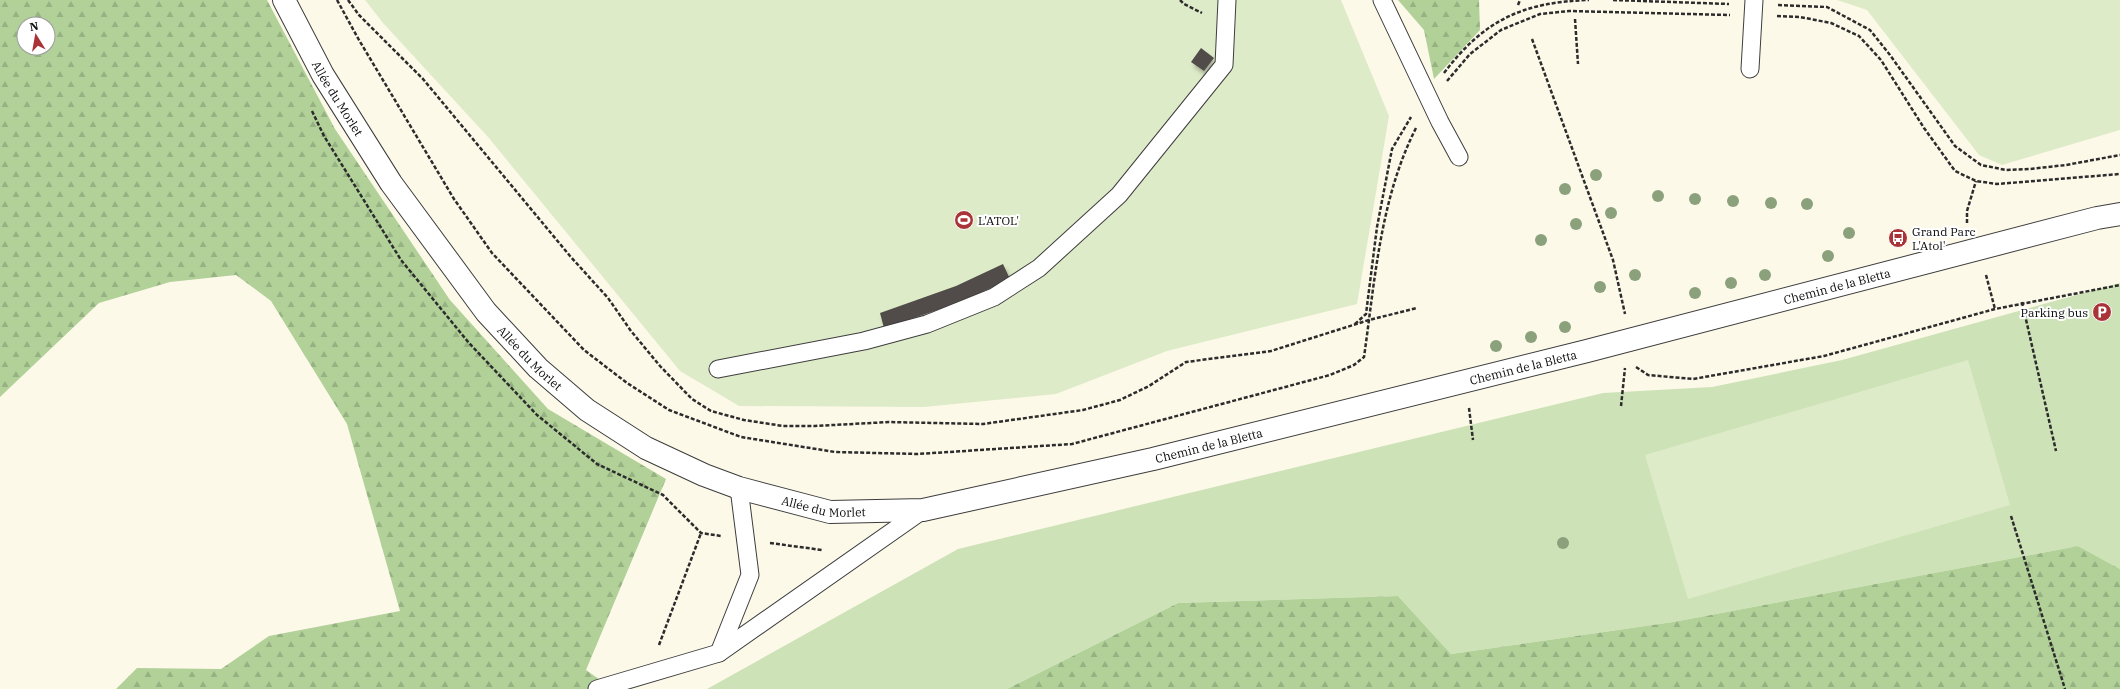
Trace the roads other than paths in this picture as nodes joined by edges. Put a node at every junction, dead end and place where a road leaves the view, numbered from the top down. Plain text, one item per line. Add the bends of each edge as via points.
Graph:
1 (284, 0) edge
2 (1227, 0) edge
3 (1382, 0) edge
4 (1754, 7) edge
5 (1750, 70) dead end
6 (1459, 157) dead end
7 (2120, 214) edge
8 (718, 368) dead end
9 (739, 488) junction
10 (923, 510) junction
11 (719, 653) junction
12 (598, 689) edge

1 - 9 street, Allée du Morlet via 323,76 391,183 486,312 538,368 587,410 646,448
2 - 8 lane via 1224,65 1119,195 1039,268 994,297 927,324 864,341
3 - 6 lane
4 - 5 lane
7 - 10 street, Chemin de la Bletta via 1966,253 1626,350
9 - 10 street, Allée du Morlet via 830,512
9 - 11 lane via 750,575
10 - 11 lane
11 - 12 lane

